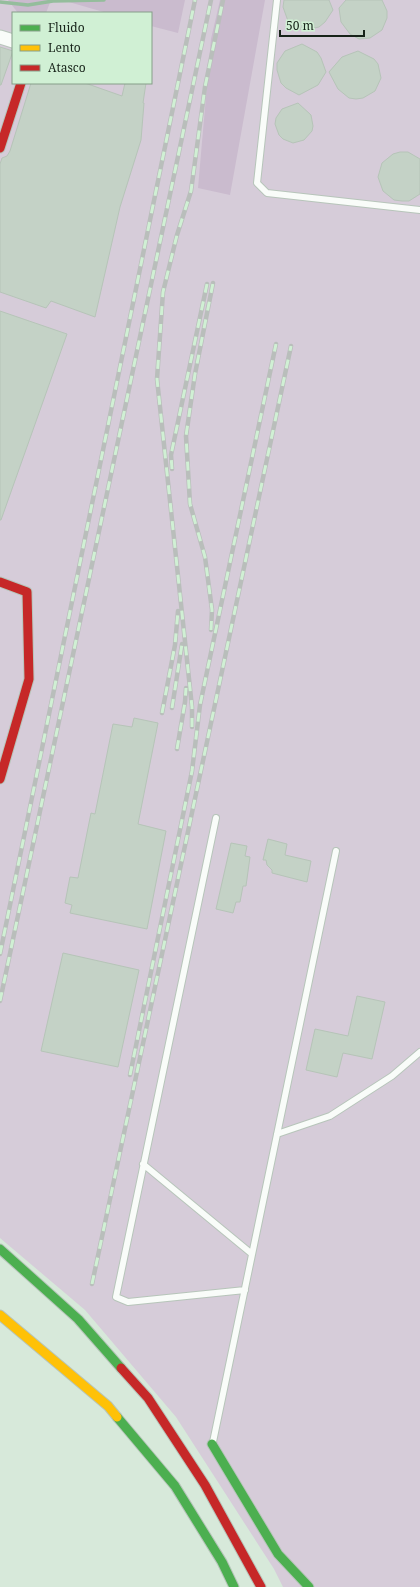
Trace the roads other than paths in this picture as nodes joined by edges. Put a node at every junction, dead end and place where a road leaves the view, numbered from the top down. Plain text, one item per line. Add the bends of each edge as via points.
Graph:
1 (277, 0) edge
2 (0, 37) edge
3 (12, 41) edge
4 (21, 84) edge
5 (0, 148) edge
6 (420, 210) edge
7 (0, 582) edge
8 (0, 779) edge
9 (216, 818) dead end
10 (336, 851) dead end
11 (420, 1052) edge
12 (277, 1134) junction
13 (143, 1164) junction
14 (0, 1249) edge
15 (252, 1254) junction
16 (244, 1290) junction
17 (0, 1315) edge
18 (212, 1444) joint
19 (222, 1562) junction
20 (231, 1587) edge
21 (234, 1587) edge
22 (261, 1587) edge
23 (309, 1587) edge

1 - 6 lane via 257,183 267,193
2 - 3 street
4 - 5 main road
7 - 8 main road via 27,592 29,680
9 - 13 lane
10 - 12 lane
11 - 12 lane via 392,1076 330,1116
12 - 15 lane
13 - 15 lane
13 - 16 lane via 116,1297 128,1302
14 - 22 main road via 78,1319 148,1398 205,1485
15 - 16 lane
16 - 18 lane
17 - 19 main road via 108,1406 175,1486
18 - 23 main road via 278,1554
19 - 20 lane
19 - 21 main road

